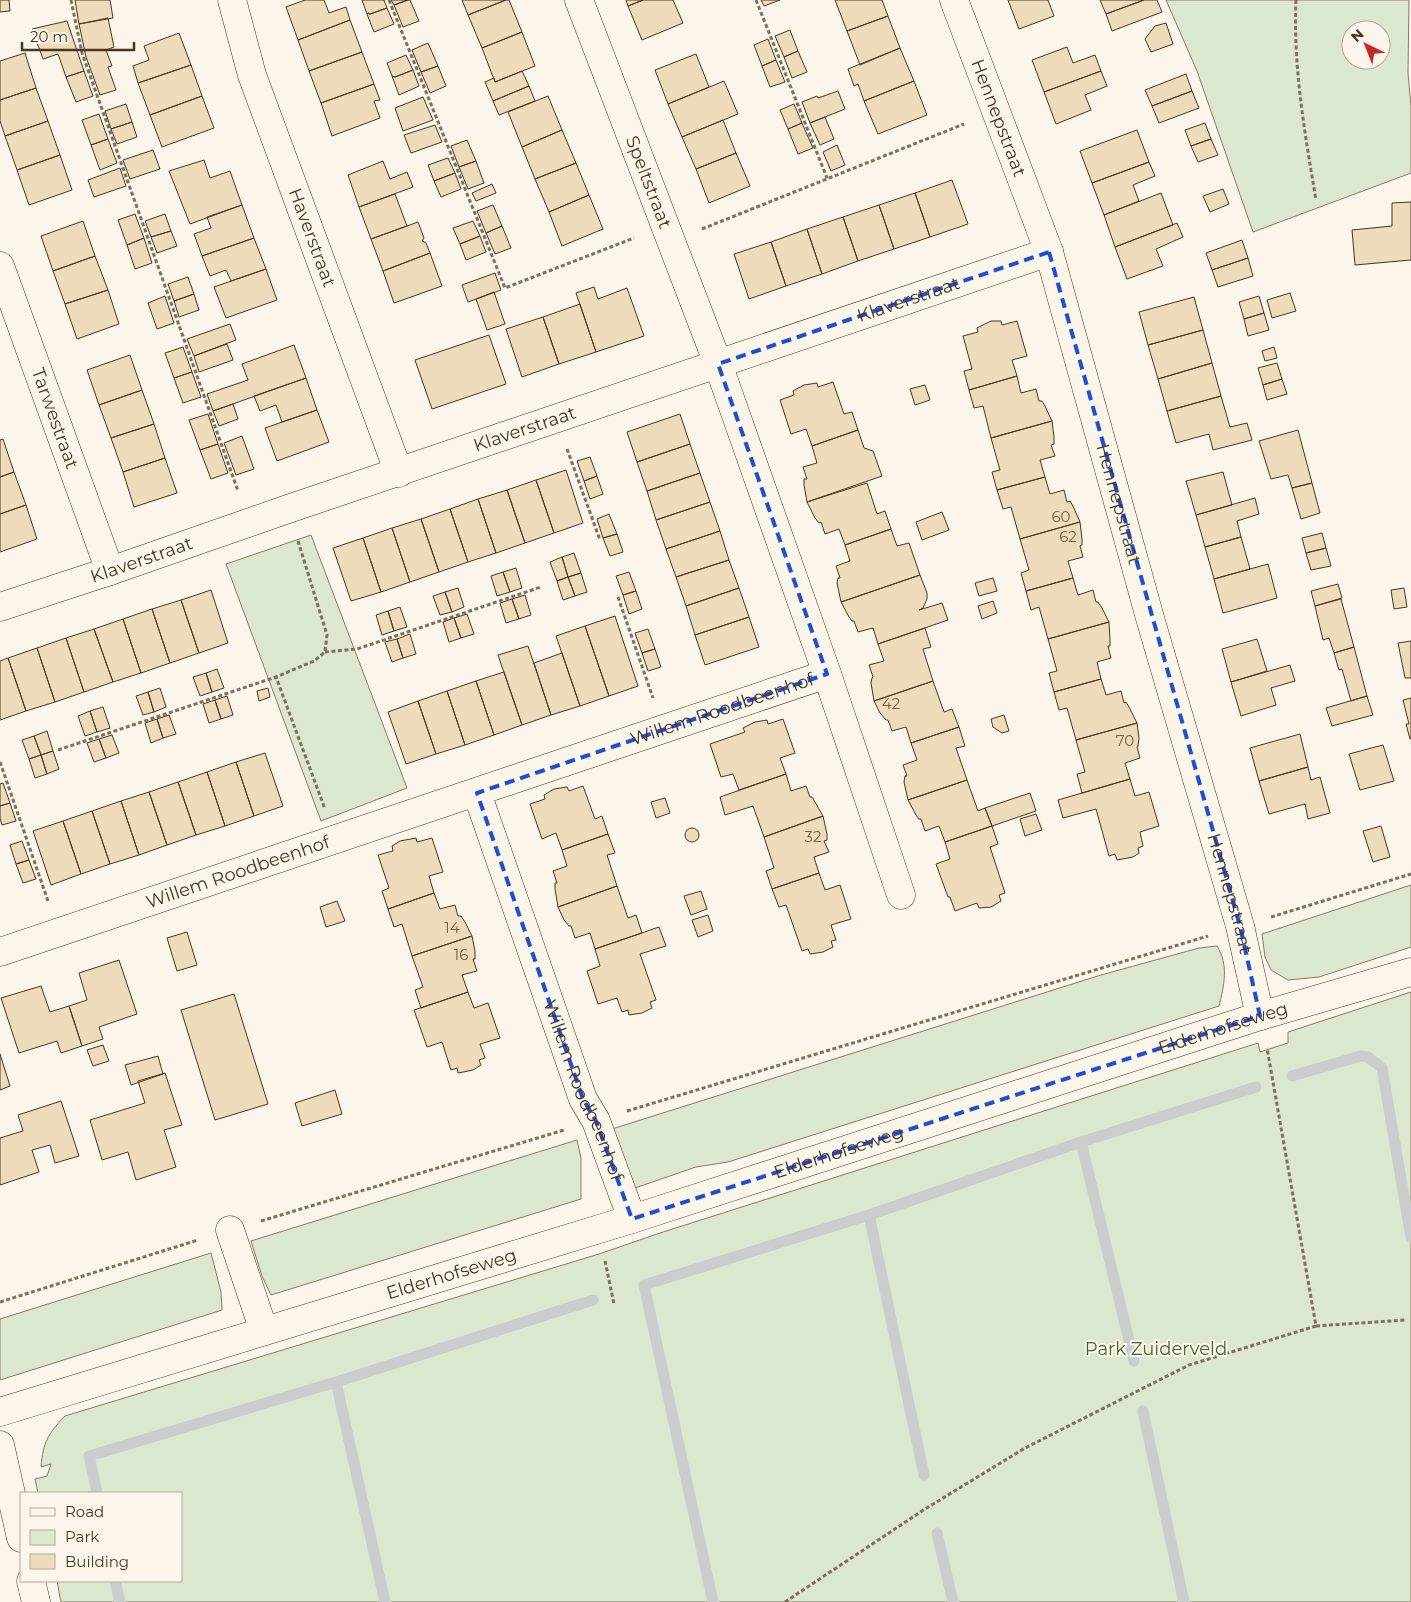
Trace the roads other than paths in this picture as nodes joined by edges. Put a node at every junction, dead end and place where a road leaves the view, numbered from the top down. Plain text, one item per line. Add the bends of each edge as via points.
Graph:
1 (232, 0) edge
2 (579, 0) edge
3 (954, 0) edge
4 (1049, 252) junction
5 (0, 266) edge
6 (718, 364) junction
7 (399, 473) junction
8 (110, 571) junction
9 (0, 607) edge
10 (827, 674) junction
11 (477, 793) junction
12 (901, 895) dead end
13 (0, 952) edge
14 (1411, 972) edge
15 (1260, 1016) junction
16 (632, 1219) junction
17 (230, 1230) dead end
18 (264, 1331) junction
19 (0, 1412) edge
20 (0, 1444) edge
21 (20, 1534) edge
22 (31, 1582) edge
23 (36, 1602) edge

1 - 7 street, Haverstraat via 252,75
2 - 6 street, Speltstraat
3 - 4 street, Hennepstraat
4 - 6 street, Klaverstraat
4 - 15 street, Hennepstraat via 1150,618 1240,926
5 - 8 street, Tarwestraat
6 - 7 street, Klaverstraat
6 - 10 street, Willem Roodbeenhof
7 - 8 street, Klaverstraat
8 - 9 street, Klaverstraat
10 - 11 street, Willem Roodbeenhof
10 - 12 street, Willem Roodbeenhof
11 - 13 street, Willem Roodbeenhof
11 - 16 street, Willem Roodbeenhof via 583,1099 596,1121
14 - 15 street, Elderhofseweg
15 - 16 street, Elderhofseweg
16 - 18 street, Elderhofseweg
17 - 18 street
18 - 19 street, Elderhofseweg
20 - 21 street
22 - 23 street

